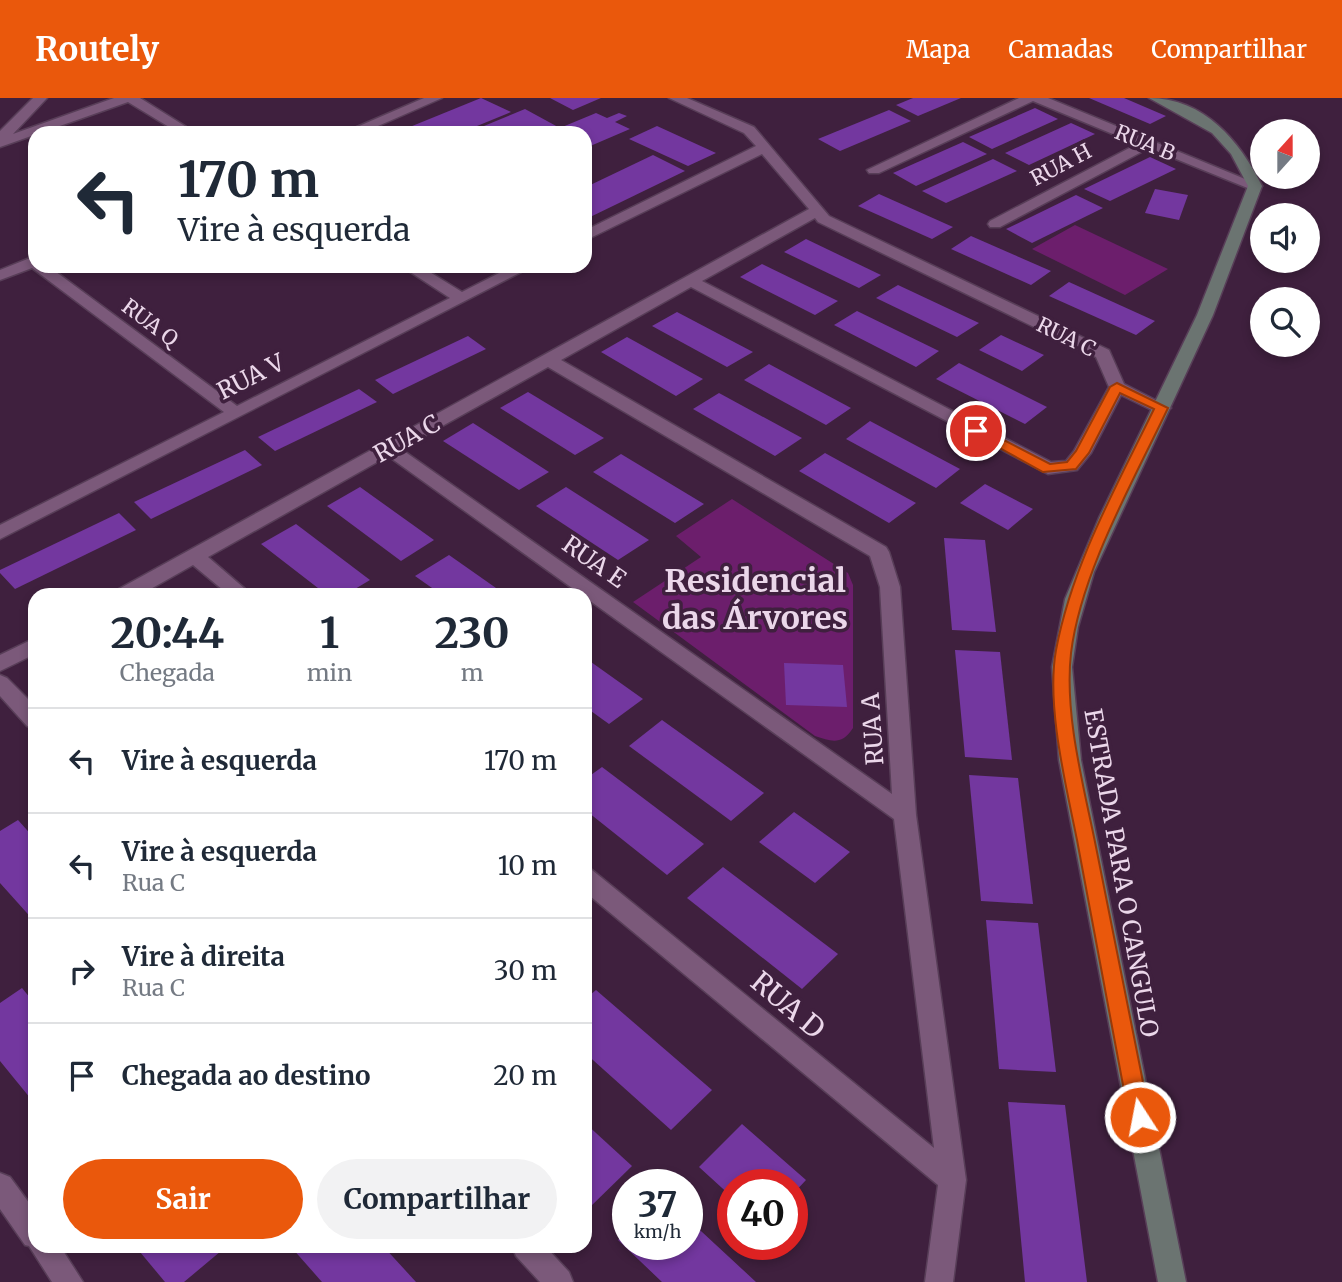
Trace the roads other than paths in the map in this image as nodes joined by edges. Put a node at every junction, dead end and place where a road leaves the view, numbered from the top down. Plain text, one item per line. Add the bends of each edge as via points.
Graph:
1 (40, 98) edge
2 (128, 98) edge
3 (435, 98) edge
4 (676, 98) edge
5 (1030, 98) edge
6 (1036, 98) edge
7 (1156, 98) edge
8 (45, 126) edge
9 (177, 126) edge
10 (368, 126) edge
11 (28, 132) edge
12 (0, 141) edge
13 (1147, 144) junction
14 (765, 148) junction
15 (874, 170) dead end
16 (1250, 175) edge
17 (1250, 184) edge
18 (1254, 189) edge
19 (818, 210) junction
20 (995, 224) dead end
21 (592, 233) edge
22 (28, 265) edge
23 (48, 273) edge
24 (420, 273) edge
25 (512, 273) edge
26 (0, 275) edge
27 (689, 280) junction
28 (461, 298) junction
29 (549, 360) junction
30 (1117, 387) junction
31 (1162, 408) junction
32 (236, 413) junction
33 (390, 449) junction
34 (0, 533) edge
35 (194, 556) junction
36 (137, 588) edge
37 (233, 588) edge
38 (586, 588) edge
39 (592, 593) edge
40 (28, 649) edge
41 (0, 664) edge
42 (0, 683) edge
43 (28, 713) edge
44 (905, 815) junction
45 (592, 884) edge
46 (952, 1180) junction
47 (0, 1186) edge
48 (28, 1224) edge
49 (48, 1253) edge
50 (532, 1253) edge
51 (69, 1282) edge
52 (559, 1282) edge
53 (939, 1282) edge
54 (1172, 1282) edge

1 - 12 street
2 - 8 street
2 - 9 street
3 - 10 street
4 - 14 street via 749,130
5 - 15 street
6 - 13 street, RUA B
7 - 16 street via 1222,132 1240,153
11 - 12 street
13 - 17 street, RUA B
13 - 20 street, RUA H
14 - 19 street
14 - 21 street
18 - 31 street, ESTRADA PARA O CANGULO via 1240,232
19 - 27 street, RUA C
19 - 30 street, RUA C via 824,219 1103,355
22 - 26 street
23 - 32 street, RUA Q
24 - 28 street
25 - 28 street, RUA V
27 - 29 street, RUA C
27 - 30 street via 1048,468 1071,466 1077,459
28 - 32 street, RUA V
29 - 33 street, RUA C
29 - 44 street, RUA A via 879,552 890,587
30 - 31 street
31 - 54 street, ESTRADA PARA O CANGULO via 1101,534 1074,608 1063,653 1062,688 1070,760
32 - 34 street, RUA V
33 - 35 street, RUA C
33 - 38 street, RUA E
35 - 36 street, RUA C
35 - 37 street
39 - 44 street, RUA E
40 - 41 street
42 - 43 street
44 - 46 street, RUA A
45 - 46 street, RUA D
46 - 53 street, RUA A
47 - 48 street
49 - 51 street
50 - 52 street

